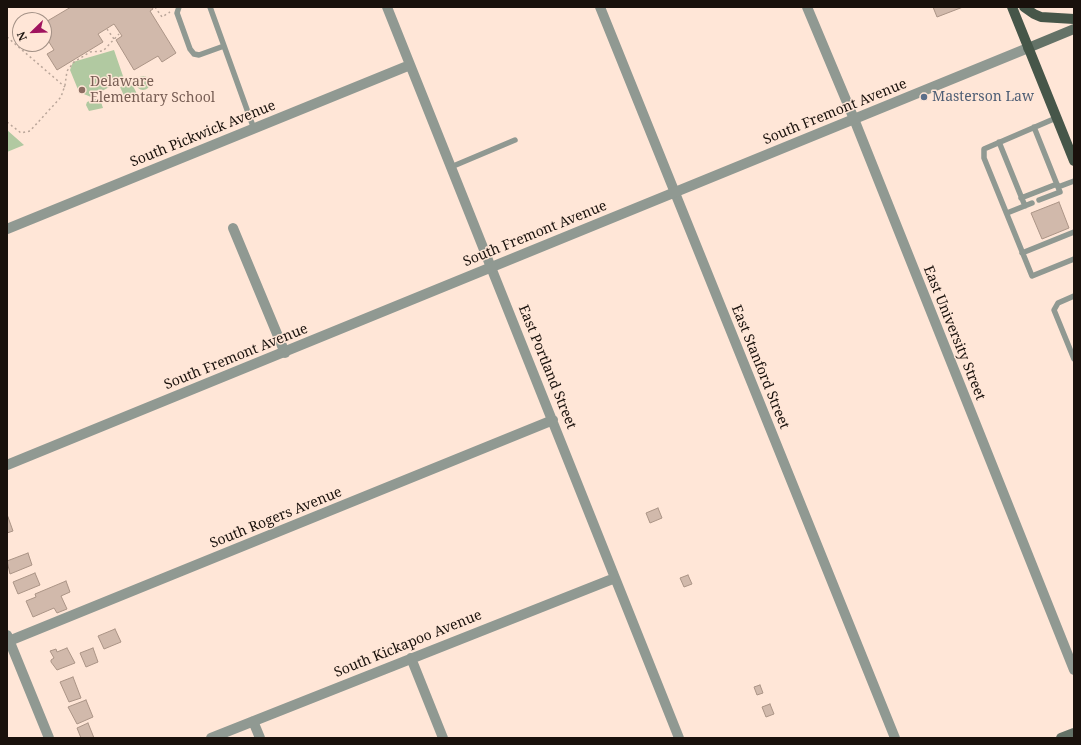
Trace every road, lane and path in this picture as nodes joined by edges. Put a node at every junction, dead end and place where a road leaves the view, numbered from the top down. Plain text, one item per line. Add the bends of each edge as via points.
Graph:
1 (155, 7) edge
2 (179, 7) edge
3 (210, 7) edge
4 (386, 7) edge
5 (600, 7) edge
6 (807, 7) edge
7 (1012, 7) edge
8 (1024, 7) edge
9 (172, 10) dead end
10 (1074, 19) edge
11 (107, 29) dead end
12 (1074, 29) edge
13 (119, 34) dead end
14 (7, 37) edge
15 (114, 39) junction
16 (224, 46) junction
17 (1028, 48) junction
18 (410, 65) junction
19 (65, 87) junction
20 (1056, 118) junction
21 (854, 119) junction
22 (7, 122) edge
23 (1034, 127) junction
24 (254, 129) junction
25 (515, 140) dead end
26 (999, 142) junction
27 (1074, 161) edge
28 (451, 167) junction
29 (1074, 181) edge
30 (1058, 186) junction
31 (675, 192) junction
32 (1021, 198) junction
33 (1039, 200) dead end
34 (1032, 203) dead end
35 (1024, 206) junction
36 (1007, 213) junction
37 (233, 228) dead end
38 (7, 229) edge
39 (1074, 232) edge
40 (1022, 253) junction
41 (1074, 259) edge
42 (492, 267) junction
43 (1074, 296) edge
44 (285, 352) junction
45 (1074, 359) edge
46 (553, 420) junction
47 (7, 465) edge
48 (615, 578) junction
49 (8, 638) edge
50 (411, 658) junction
51 (1074, 670) edge
52 (253, 721) junction
53 (1074, 733) edge
54 (48, 738) edge
55 (211, 738) edge
56 (260, 738) edge
57 (443, 738) edge
58 (679, 738) edge
59 (895, 738) edge
60 (1061, 738) edge

1 - 9 path via 162,18
2 - 16 lane via 177,12 194,54 199,55
3 - 16 lane
4 - 18 street, East Portland Street
5 - 31 street, East Stanford Street
6 - 21 street, East University Street
7 - 17 main road
8 - 10 main road via 1041,17
11 - 15 path
12 - 17 main road, South Fremont Avenue
13 - 15 path
14 - 19 path
15 - 19 path via 103,51 90,52 74,62 67,71
16 - 24 lane
17 - 20 main road
17 - 21 street, South Fremont Avenue
18 - 24 street, South Pickwick Avenue
18 - 28 street, East Portland Street
19 - 22 path via 61,97 30,131 21,133
20 - 23 lane
20 - 27 main road
21 - 31 street, South Fremont Avenue
21 - 51 street, East University Street
23 - 26 lane
23 - 30 lane
24 - 38 street, South Pickwick Avenue
25 - 28 lane
26 - 32 lane
26 - 36 lane via 984,149 984,158
28 - 42 street, East Portland Street
29 - 30 lane
30 - 32 lane
30 - 33 lane via 1060,192
31 - 42 street, South Fremont Avenue
31 - 59 street, East Stanford Street
32 - 35 lane
34 - 35 lane
35 - 36 lane
36 - 40 lane
37 - 44 street
39 - 40 lane
40 - 41 lane via 1032,276
42 - 44 street, South Fremont Avenue
42 - 46 street, East Portland Street
43 - 45 lane via 1058,304 1054,310
44 - 47 street, South Fremont Avenue
46 - 48 street, East Portland Street
46 - 49 street, South Rogers Avenue
48 - 50 street, South Kickapoo Avenue
48 - 58 street, East Portland Street
49 - 54 street
50 - 52 street, South Kickapoo Avenue
50 - 57 street
52 - 55 street, South Kickapoo Avenue
52 - 56 street
53 - 60 main road

